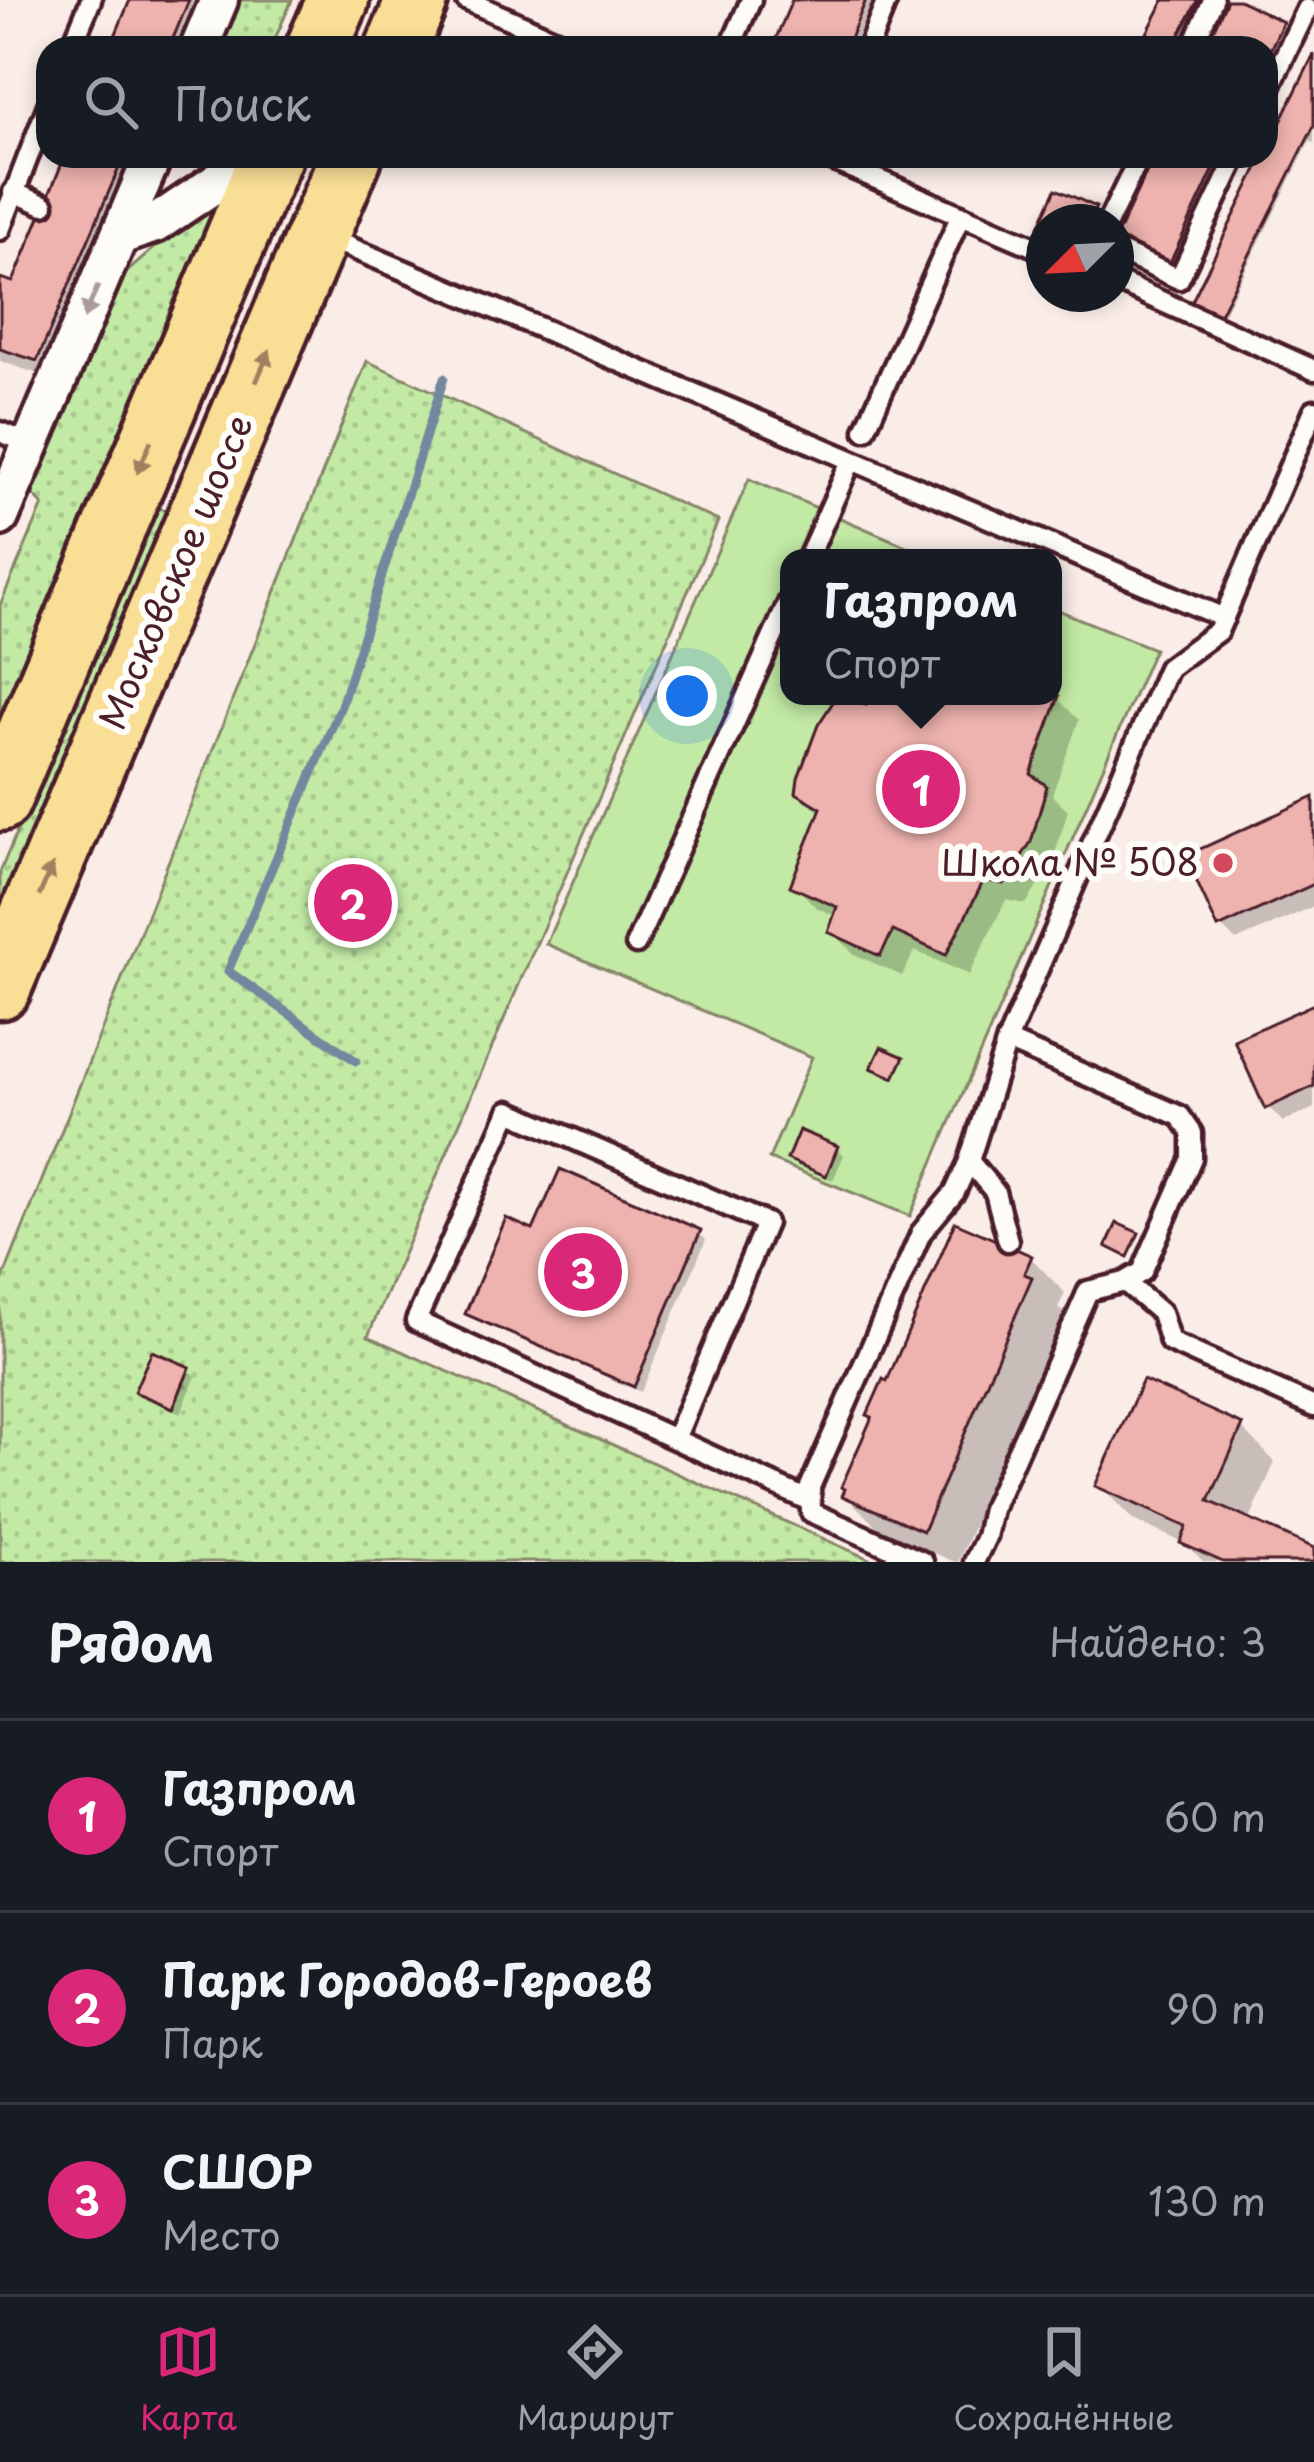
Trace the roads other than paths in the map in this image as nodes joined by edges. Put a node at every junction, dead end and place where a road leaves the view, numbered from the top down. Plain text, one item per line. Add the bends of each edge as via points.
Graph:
1 (91, 0) edge
2 (219, 0) edge
3 (338, 0) edge
4 (417, 0) edge
5 (466, 0) edge
6 (751, 0) edge
7 (887, 0) edge
8 (1213, 0) edge
9 (1302, 3) edge
10 (76, 36) edge
11 (204, 36) edge
12 (322, 36) edge
13 (402, 36) edge
14 (547, 36) edge
15 (735, 36) edge
16 (873, 36) edge
17 (1197, 36) edge
18 (1278, 64) edge
19 (36, 135) edge
20 (146, 168) edge
21 (238, 168) edge
22 (266, 168) edge
23 (346, 168) edge
24 (851, 168) edge
25 (1134, 168) edge
26 (1231, 168) edge
27 (13, 192) junction
28 (1117, 204) edge
29 (44, 206) dead end
30 (962, 215) junction
31 (1022, 219) dead end
32 (0, 230) edge
33 (110, 232) junction
34 (318, 234) junction
35 (1013, 238) junction
36 (1026, 243) edge
37 (1134, 259) edge
38 (1134, 288) edge
39 (1314, 370) edge
40 (1314, 410) edge
41 (865, 430) dead end
42 (16, 438) edge
43 (851, 461) junction
44 (0, 518) edge
45 (812, 549) edge
46 (1060, 549) edge
47 (1062, 550) edge
48 (1224, 618) junction
49 (780, 621) edge
50 (0, 800) edge
51 (636, 944) dead end
52 (0, 988) edge
53 (1007, 1041) junction
54 (969, 1161) junction
55 (1008, 1241) dead end
56 (1125, 1282) junction
57 (1314, 1407) edge
58 (675, 1439) junction
59 (811, 1501) junction
60 (976, 1561) edge
61 (923, 1562) edge

1 - 10 lane
2 - 11 street
3 - 12 main road
4 - 13 main road
5 - 14 lane
6 - 15 lane
7 - 16 lane
8 - 17 lane
9 - 18 lane
19 - 27 lane
20 - 33 street
21 - 33 street via 155,224
22 -> 50 main road, Московское шоссе
23 - 34 main road, Московское шоссе
24 - 30 lane
25 - 28 lane
26 - 37 lane via 1179,279
27 - 29 lane
27 - 32 lane
30 - 35 lane
30 - 41 lane
31 - 35 lane
33 -> 42 street
34 - 43 lane
52 -> 34 main road, Московское шоссе
35 - 36 lane
38 - 39 lane
40 - 48 lane
42 - 44 street
43 - 45 lane
43 - 46 lane
47 - 48 lane
48 - 53 lane via 1168,668
49 - 51 lane
53 - 54 lane
53 - 56 lane via 1166,1108 1192,1133 1192,1158 1142,1272
54 - 55 lane via 995,1192
54 - 59 lane via 921,1233
56 - 57 lane via 1161,1312 1170,1342
56 - 60 lane via 1088,1291
58 - 58 lane via 416,1321 509,1111 766,1223
58 - 59 lane
59 - 61 lane via 811,1512

